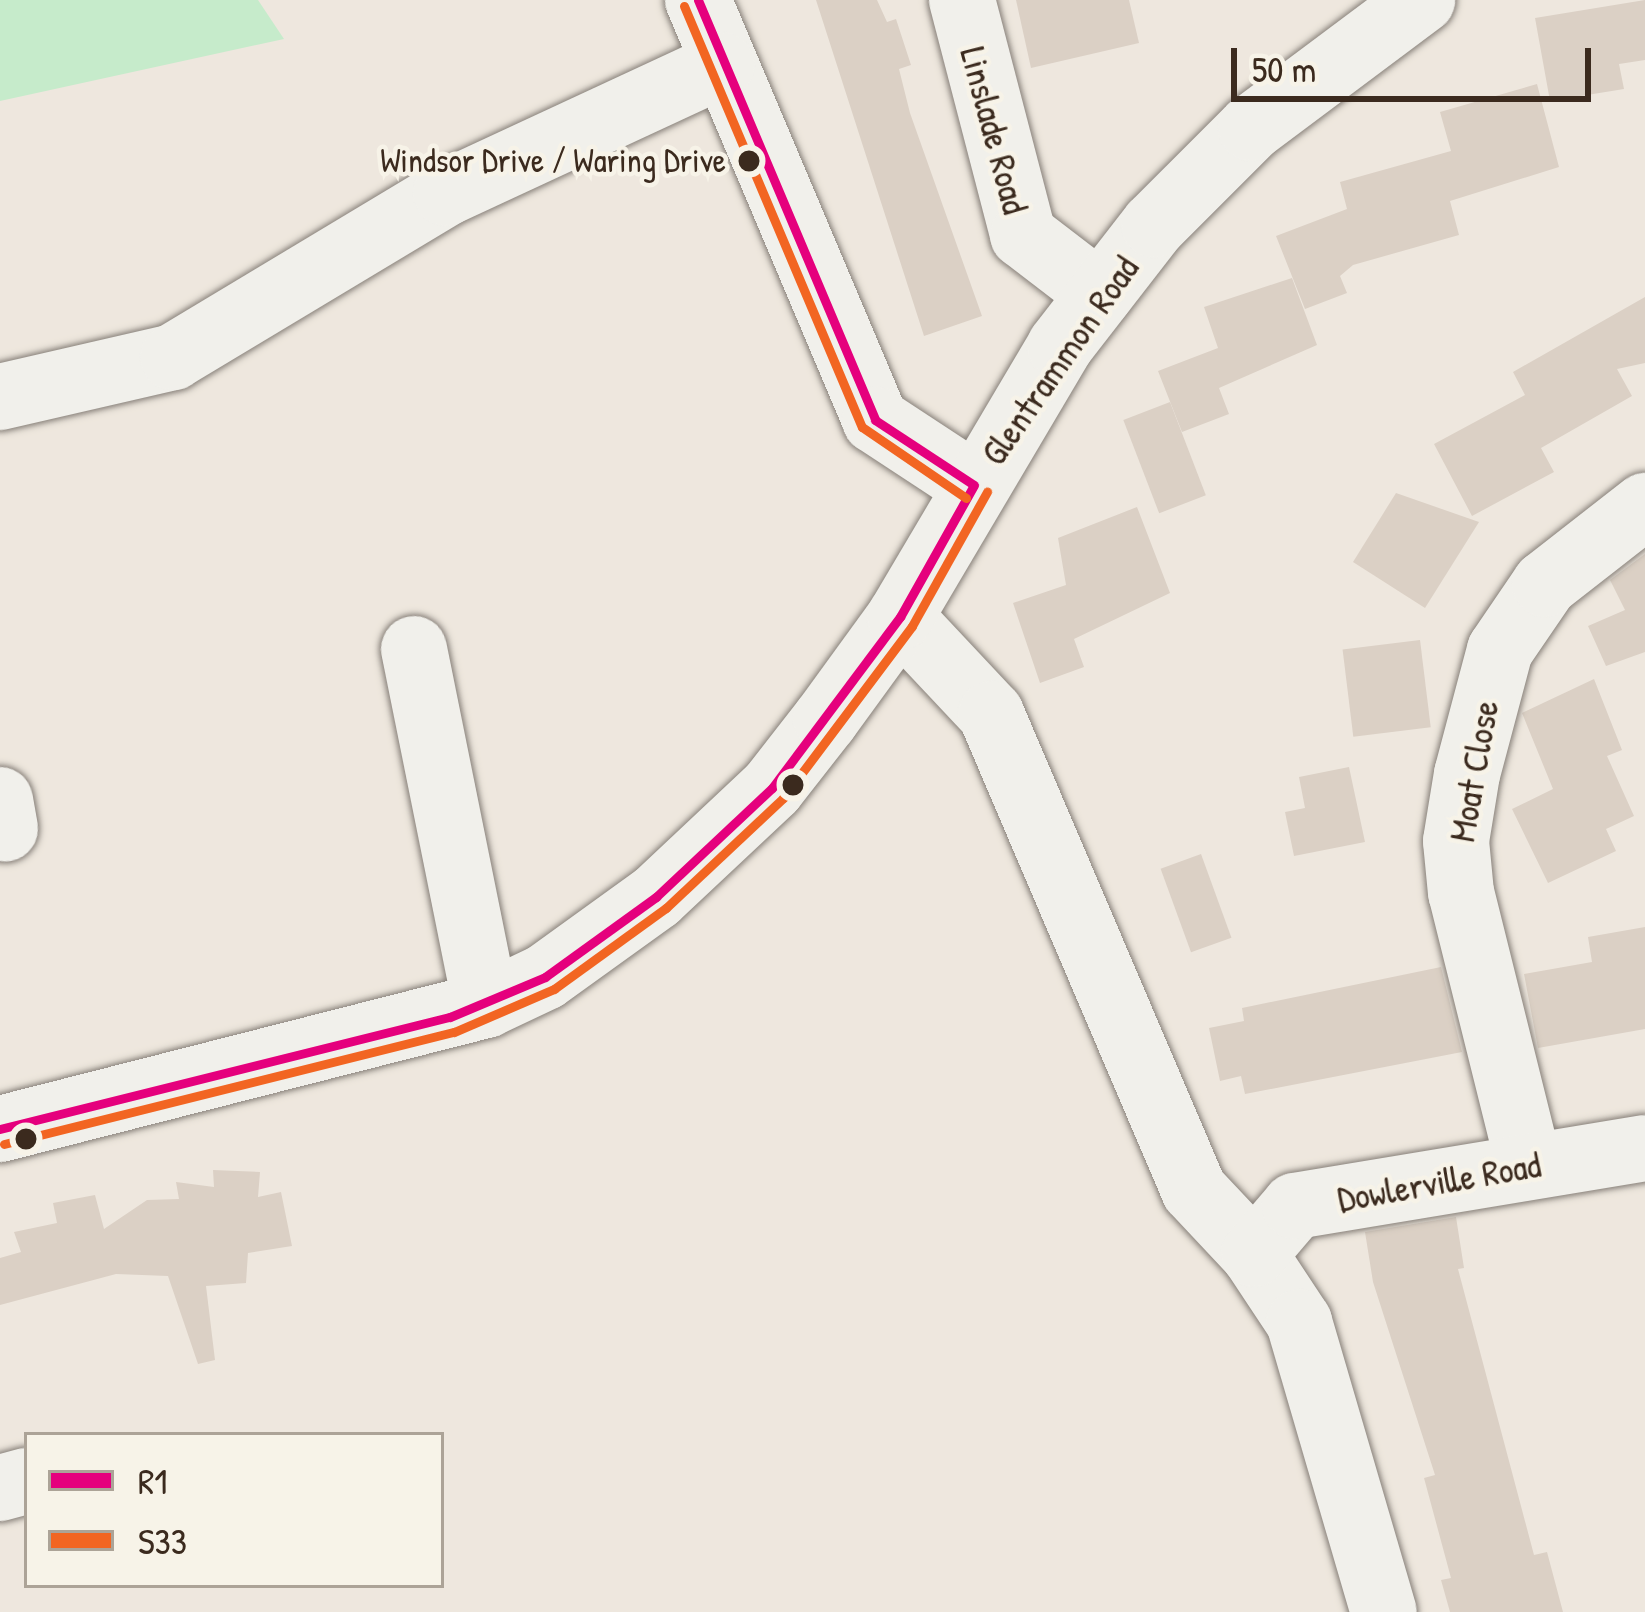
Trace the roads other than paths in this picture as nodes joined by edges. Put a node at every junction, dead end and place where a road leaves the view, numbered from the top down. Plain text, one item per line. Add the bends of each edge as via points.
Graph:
1 (698, 0) edge
2 (962, 0) edge
3 (1422, 0) edge
4 (722, 65) junction
5 (1100, 294) junction
6 (0, 398) edge
7 (974, 485) junction
8 (1645, 506) edge
9 (900, 617) junction
10 (414, 649) dead end
11 (486, 1005) junction
12 (0, 1129) edge
13 (1645, 1148) edge
14 (1529, 1165) junction
15 (1254, 1254) junction
16 (1384, 1612) edge

1 - 4 street
2 - 5 street, Linslade Road via 1023,235
3 - 5 street, Glentrammon Road via 1251,128 1154,225
4 - 6 street via 446,193 173,357
4 - 7 street via 875,420
5 - 7 street, Glentrammon Road
7 - 9 street, Glentrammon Road
8 - 14 street, Moat Close via 1545,584 1500,650 1467,774 1456,841 1460,893
9 - 11 street, Glentrammon Road via 734,827 584,949
9 - 15 street via 991,714 1194,1190
10 - 11 street
11 - 12 street, Glentrammon Road
13 - 14 street, Dowlerville Road
14 - 15 street, Dowlerville Road via 1295,1206
15 - 16 street via 1299,1322

